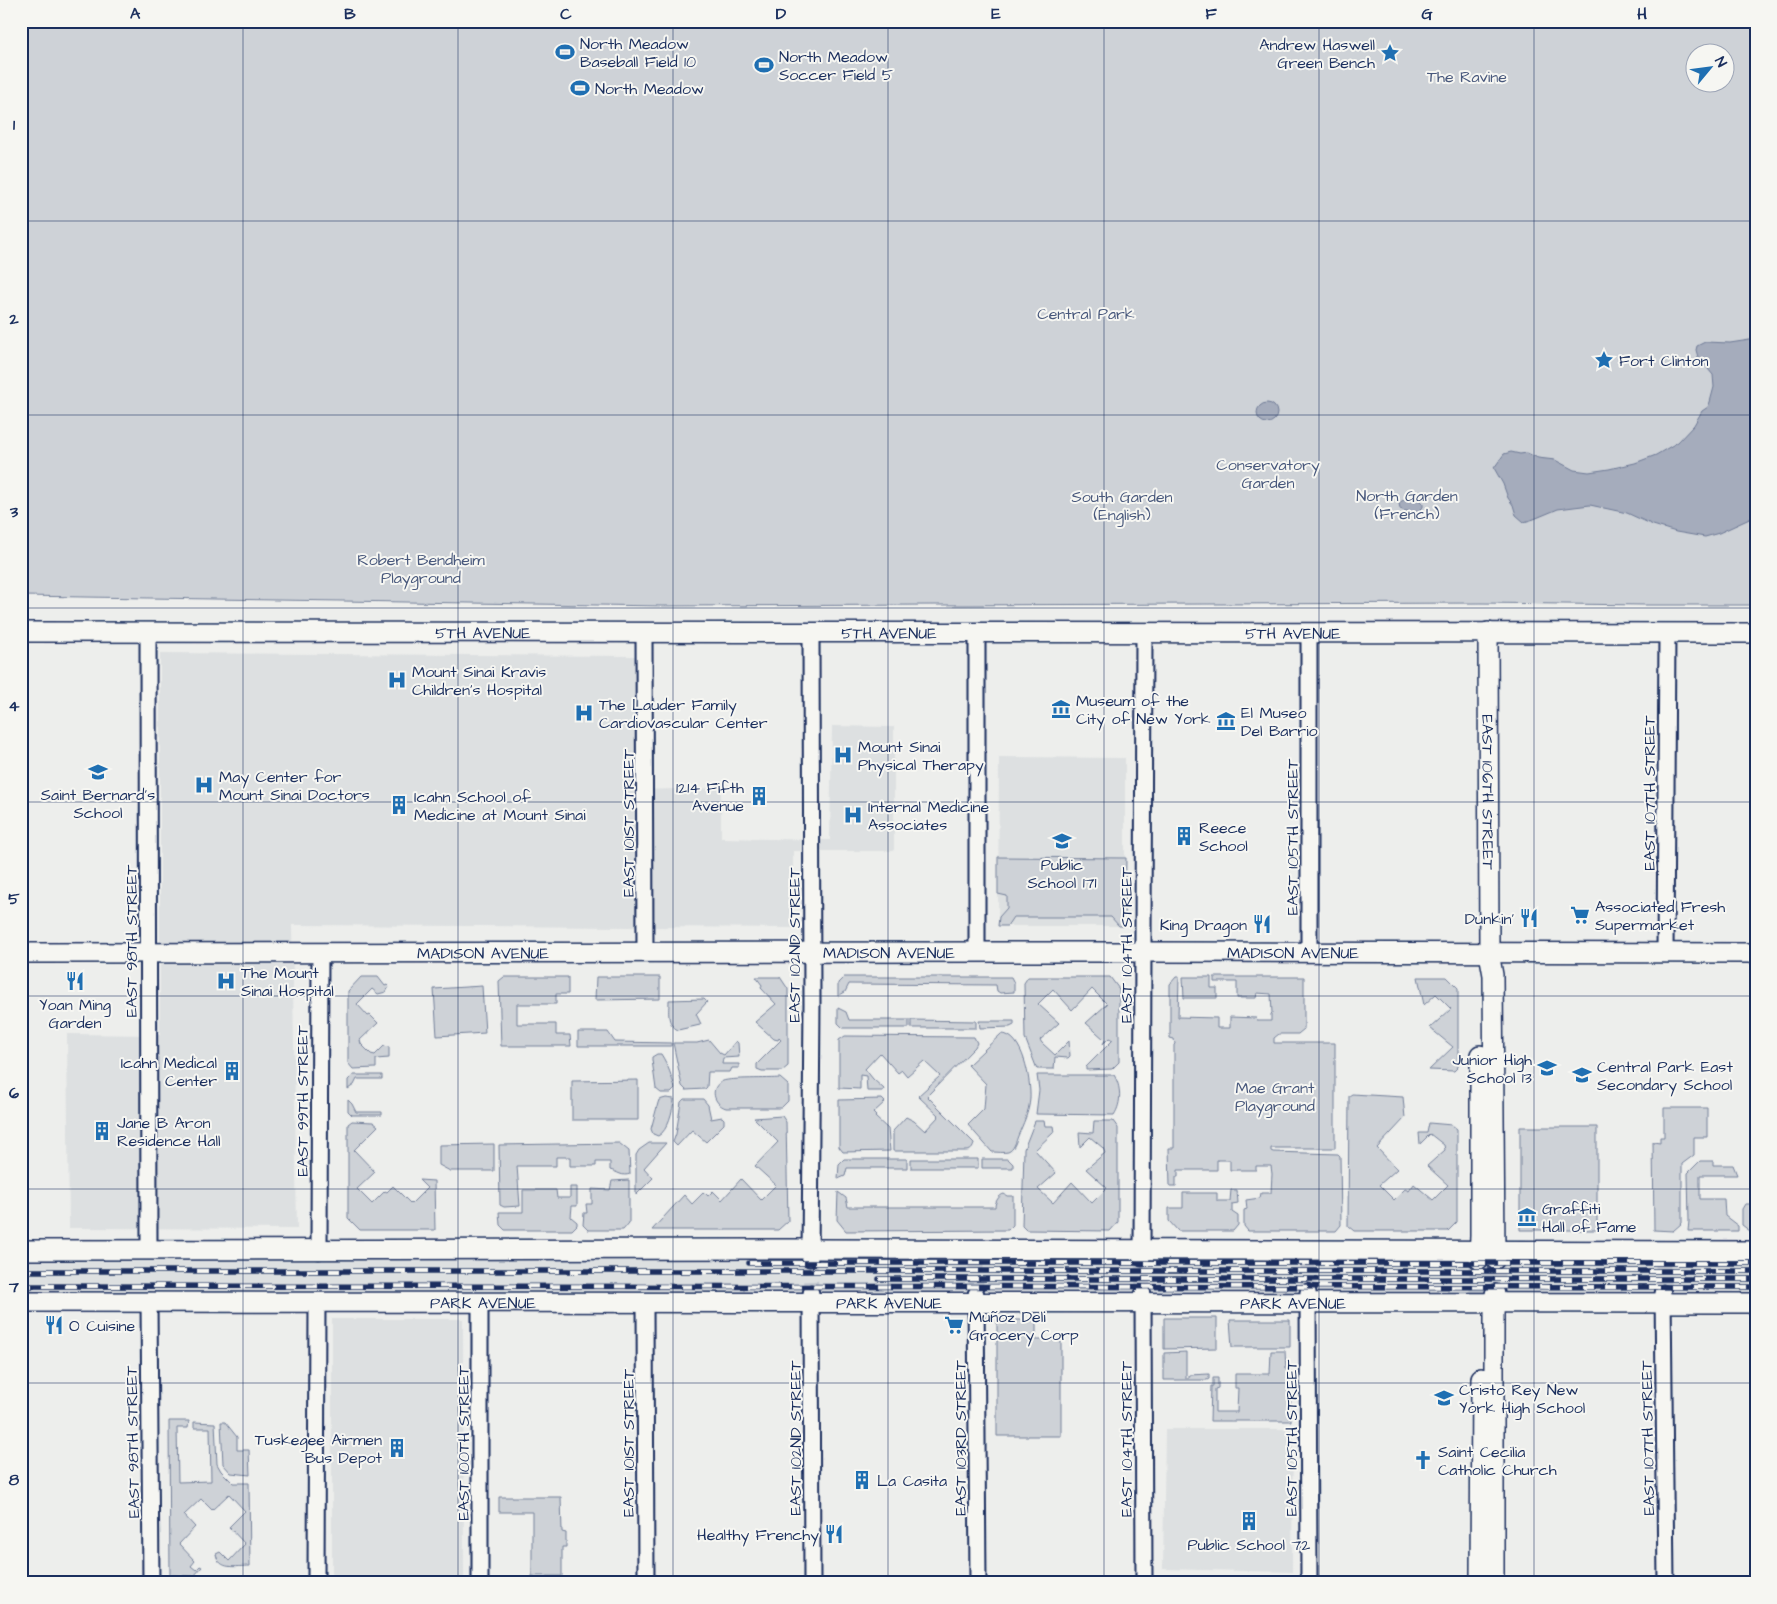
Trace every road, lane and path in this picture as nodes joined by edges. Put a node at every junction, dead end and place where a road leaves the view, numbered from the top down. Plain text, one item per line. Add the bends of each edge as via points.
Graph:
1 (21, 632) edge
2 (148, 632) junction
3 (644, 632) junction
4 (812, 632) junction
5 (977, 632) junction
6 (1144, 632) junction
7 (1309, 632) junction
8 (1488, 632) junction
9 (1667, 633) junction
10 (1756, 633) edge
11 (320, 952) junction
12 (812, 952) junction
13 (1143, 952) junction
14 (21, 953) edge
15 (148, 953) junction
16 (645, 953) junction
17 (977, 953) junction
18 (1309, 953) junction
19 (1489, 953) junction
20 (1665, 953) junction
21 (1756, 953) edge
22 (21, 1250) edge
23 (149, 1250) junction
24 (1756, 1250) edge
25 (319, 1251) junction
26 (811, 1254) junction
27 (1142, 1254) junction
28 (1487, 1254) junction
29 (1308, 1297) junction
30 (811, 1298) junction
31 (977, 1298) junction
32 (1143, 1298) junction
33 (1663, 1298) junction
34 (1487, 1299) junction
35 (149, 1301) junction
36 (21, 1302) edge
37 (317, 1302) junction
38 (480, 1302) junction
39 (645, 1302) junction
40 (1756, 1303) edge
41 (151, 1583) edge
42 (316, 1583) edge
43 (480, 1583) edge
44 (646, 1583) edge
45 (812, 1583) edge
46 (978, 1583) edge
47 (1144, 1583) edge
48 (1309, 1583) edge
49 (1480, 1583) edge
50 (1494, 1583) edge
51 (1666, 1583) edge

1 - 2 main road, 5TH AVENUE
2 - 3 main road, 5TH AVENUE
2 - 15 street, EAST 98TH STREET
3 - 4 main road, 5TH AVENUE
3 - 16 street, EAST 101ST STREET
4 - 5 main road, 5TH AVENUE
4 - 12 street, EAST 102ND STREET
5 - 6 main road, 5TH AVENUE
5 - 17 street
6 - 7 main road, 5TH AVENUE
6 - 13 street, EAST 104TH STREET
7 - 8 main road, 5TH AVENUE
7 - 18 street, EAST 105TH STREET
8 - 9 main road, 5TH AVENUE
8 - 19 main road, EAST 106TH STREET
9 - 10 main road, 5TH AVENUE
9 - 20 street, EAST 107TH STREET
11 - 15 main road, MADISON AVENUE
11 - 16 main road, MADISON AVENUE
11 - 25 street, EAST 99TH STREET
12 - 16 main road, MADISON AVENUE
12 - 17 main road, MADISON AVENUE
12 - 26 street, EAST 102ND STREET
13 - 17 main road, MADISON AVENUE
13 - 18 main road, MADISON AVENUE
13 - 27 street, EAST 104TH STREET
14 - 15 main road, MADISON AVENUE
15 - 23 street, EAST 98TH STREET
18 - 19 main road, MADISON AVENUE
19 - 20 main road, MADISON AVENUE
19 - 28 main road, EAST 106TH STREET via 1480,975
20 - 21 main road, MADISON AVENUE
22 - 23 main road
23 - 25 main road
24 - 28 main road
25 - 26 main road
26 - 27 main road
27 - 28 main road
29 - 32 main road, PARK AVENUE
29 - 34 main road, PARK AVENUE
29 - 48 street, EAST 105TH STREET
30 - 31 main road, PARK AVENUE
30 - 39 main road, PARK AVENUE
30 - 45 street, EAST 102ND STREET
31 - 32 main road, PARK AVENUE
31 - 46 street, EAST 103RD STREET
32 - 47 street, EAST 104TH STREET
33 - 34 main road, PARK AVENUE
33 - 40 main road, PARK AVENUE
33 - 51 street, EAST 107TH STREET
34 - 49 main road via 1481,1316
34 - 50 main road
35 - 36 main road, PARK AVENUE
35 - 37 main road, PARK AVENUE
35 - 41 street, EAST 98TH STREET
37 - 38 main road, PARK AVENUE
37 - 42 street
38 - 39 main road, PARK AVENUE
38 - 43 street, EAST 100TH STREET
39 - 44 street, EAST 101ST STREET

